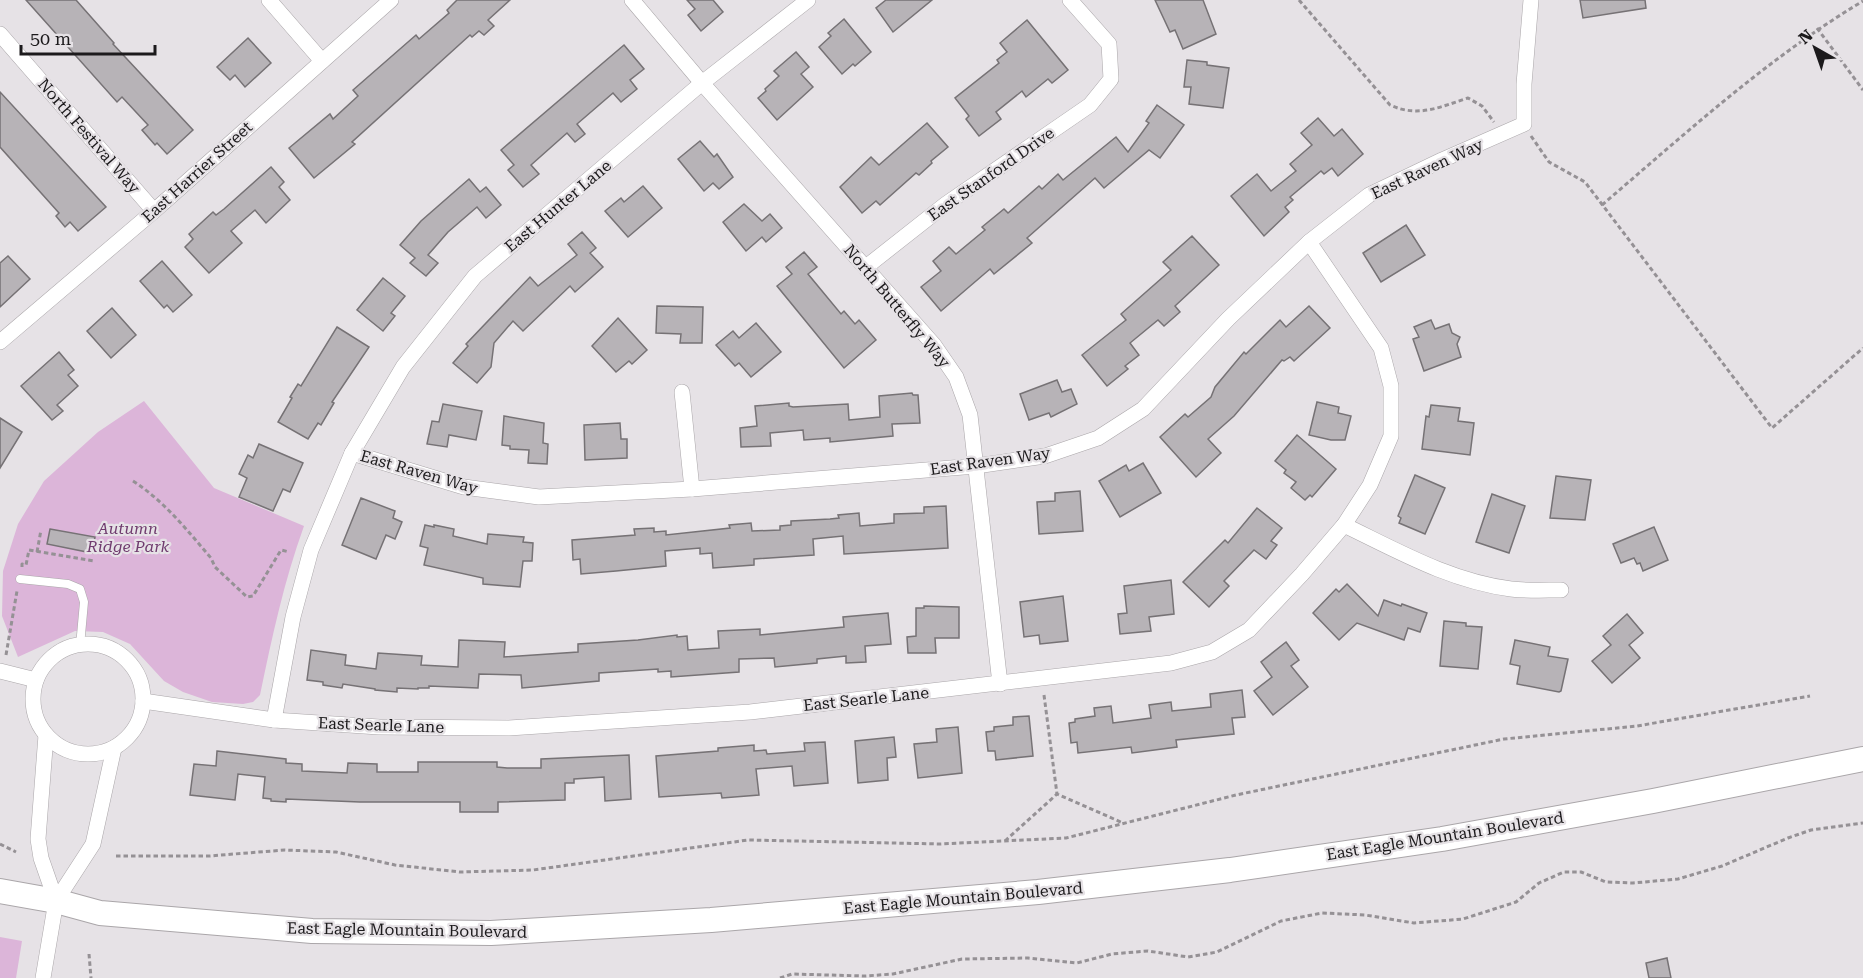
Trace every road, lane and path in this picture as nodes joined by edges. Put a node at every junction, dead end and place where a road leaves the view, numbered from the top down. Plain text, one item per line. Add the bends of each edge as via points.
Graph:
1 (268, 0) edge
2 (391, 0) edge
3 (632, 0) edge
4 (808, 0) edge
5 (1070, 0) edge
6 (1299, 0) edge
7 (1531, 0) edge
8 (1863, 1) edge
9 (1817, 28) junction
10 (0, 34) edge
11 (322, 61) junction
12 (702, 83) junction
13 (1863, 90) edge
14 (1496, 124) dead end
15 (1524, 124) junction
16 (1602, 205) junction
17 (154, 211) junction
18 (1309, 242) junction
19 (866, 267) junction
20 (0, 342) edge
21 (1863, 348) edge
22 (682, 392) dead end
23 (352, 453) junction
24 (976, 466) junction
25 (133, 481) dead end
26 (692, 489) junction
27 (1344, 525) junction
28 (42, 530) dead end
29 (37, 552) dead end
30 (289, 552) dead end
31 (20, 579) dead end
32 (1561, 590) dead end
33 (80, 646) junction
34 (0, 671) edge
35 (36, 680) junction
36 (1000, 684) junction
37 (1044, 694) dead end
38 (1810, 696) dead end
39 (143, 701) junction
40 (274, 720) junction
41 (46, 735) junction
42 (114, 748) junction
43 (1863, 759) edge
44 (1057, 794) junction
45 (1125, 823) junction
46 (1863, 823) edge
47 (1005, 841) junction
48 (0, 844) edge
49 (16, 852) dead end
50 (116, 856) dead end
51 (0, 891) edge
52 (56, 901) junction
53 (89, 954) dead end
54 (43, 978) edge
55 (91, 978) edge
56 (780, 978) edge

1 - 11 street
2 - 11 street, East Harrier Street
3 - 12 street, North Butterfly Way
4 - 12 street, East Hunter Lane
5 - 19 street, East Stanford Drive via 1109,44 1112,79 1090,105 946,204
6 - 14 path via 1390,105 1405,112 1431,110 1468,98 1482,106
7 - 15 street
8 - 9 path
9 - 13 path
9 - 16 path via 1744,84
10 - 17 street, North Festival Way
11 - 17 street, East Harrier Street
12 - 19 street, North Butterfly Way
12 - 23 street, East Hunter Lane via 475,276 403,367
15 - 16 path via 1549,162 1585,182
15 - 18 street, East Raven Way via 1369,195
16 - 21 path via 1772,428
17 - 20 street, East Harrier Street
18 - 24 street, East Raven Way via 1228,319 1143,409 1098,438 1046,456
18 - 27 street, East Searle Lane via 1381,348 1391,386 1391,436 1370,485
19 - 24 street, North Butterfly Way via 934,345 956,377 970,415
22 - 26 street
23 - 26 street, East Raven Way via 464,487 539,497
23 - 40 street, East Hunter Lane via 312,550 293,617
24 - 26 street, East Raven Way
24 - 36 street, North Butterfly Way
25 - 30 path via 168,510 215,567 247,597 253,596 281,550
27 - 32 street via 1424,565 1466,580 1512,590
27 - 36 street, East Searle Lane via 1249,630 1212,652 1171,663
28 - 29 path
31 - 33 lane via 80,589 84,602
33 - 35 street via 53,657
33 - 39 street via 104,647 120,655 141,684
34 - 35 street
35 - 41 street via 34,709
36 - 40 street, East Searle Lane via 750,712 509,728 379,727
37 - 44 path
38 - 45 path via 1637,726 1504,739 1236,795
39 - 40 street, East Searle Lane
39 - 42 street via 139,720 129,736
41 - 42 street via 77,754 96,754
41 - 52 street via 38,839
42 - 52 street via 93,844
43 - 52 main road, East Eagle Mountain Boulevard via 1442,839 1230,870 1038,892 711,920 490,933 312,931 100,913
44 - 45 path
44 - 47 path
45 - 47 path via 1066,837
46 - 56 path via 1811,830 1722,866 1678,879 1606,882 1581,872 1564,872 1539,883 1516,902 1463,919 1414,923 1322,913 1281,921 1217,952 1188,957 1148,951 1112,954 1077,963 1028,958 962,959 893,974 792,974
47 - 50 path via 940,844 748,840 533,870 460,872 395,865 336,852 295,850 209,856
48 - 49 path
51 - 52 main road, East Eagle Mountain Boulevard
52 - 54 street
53 - 55 path

